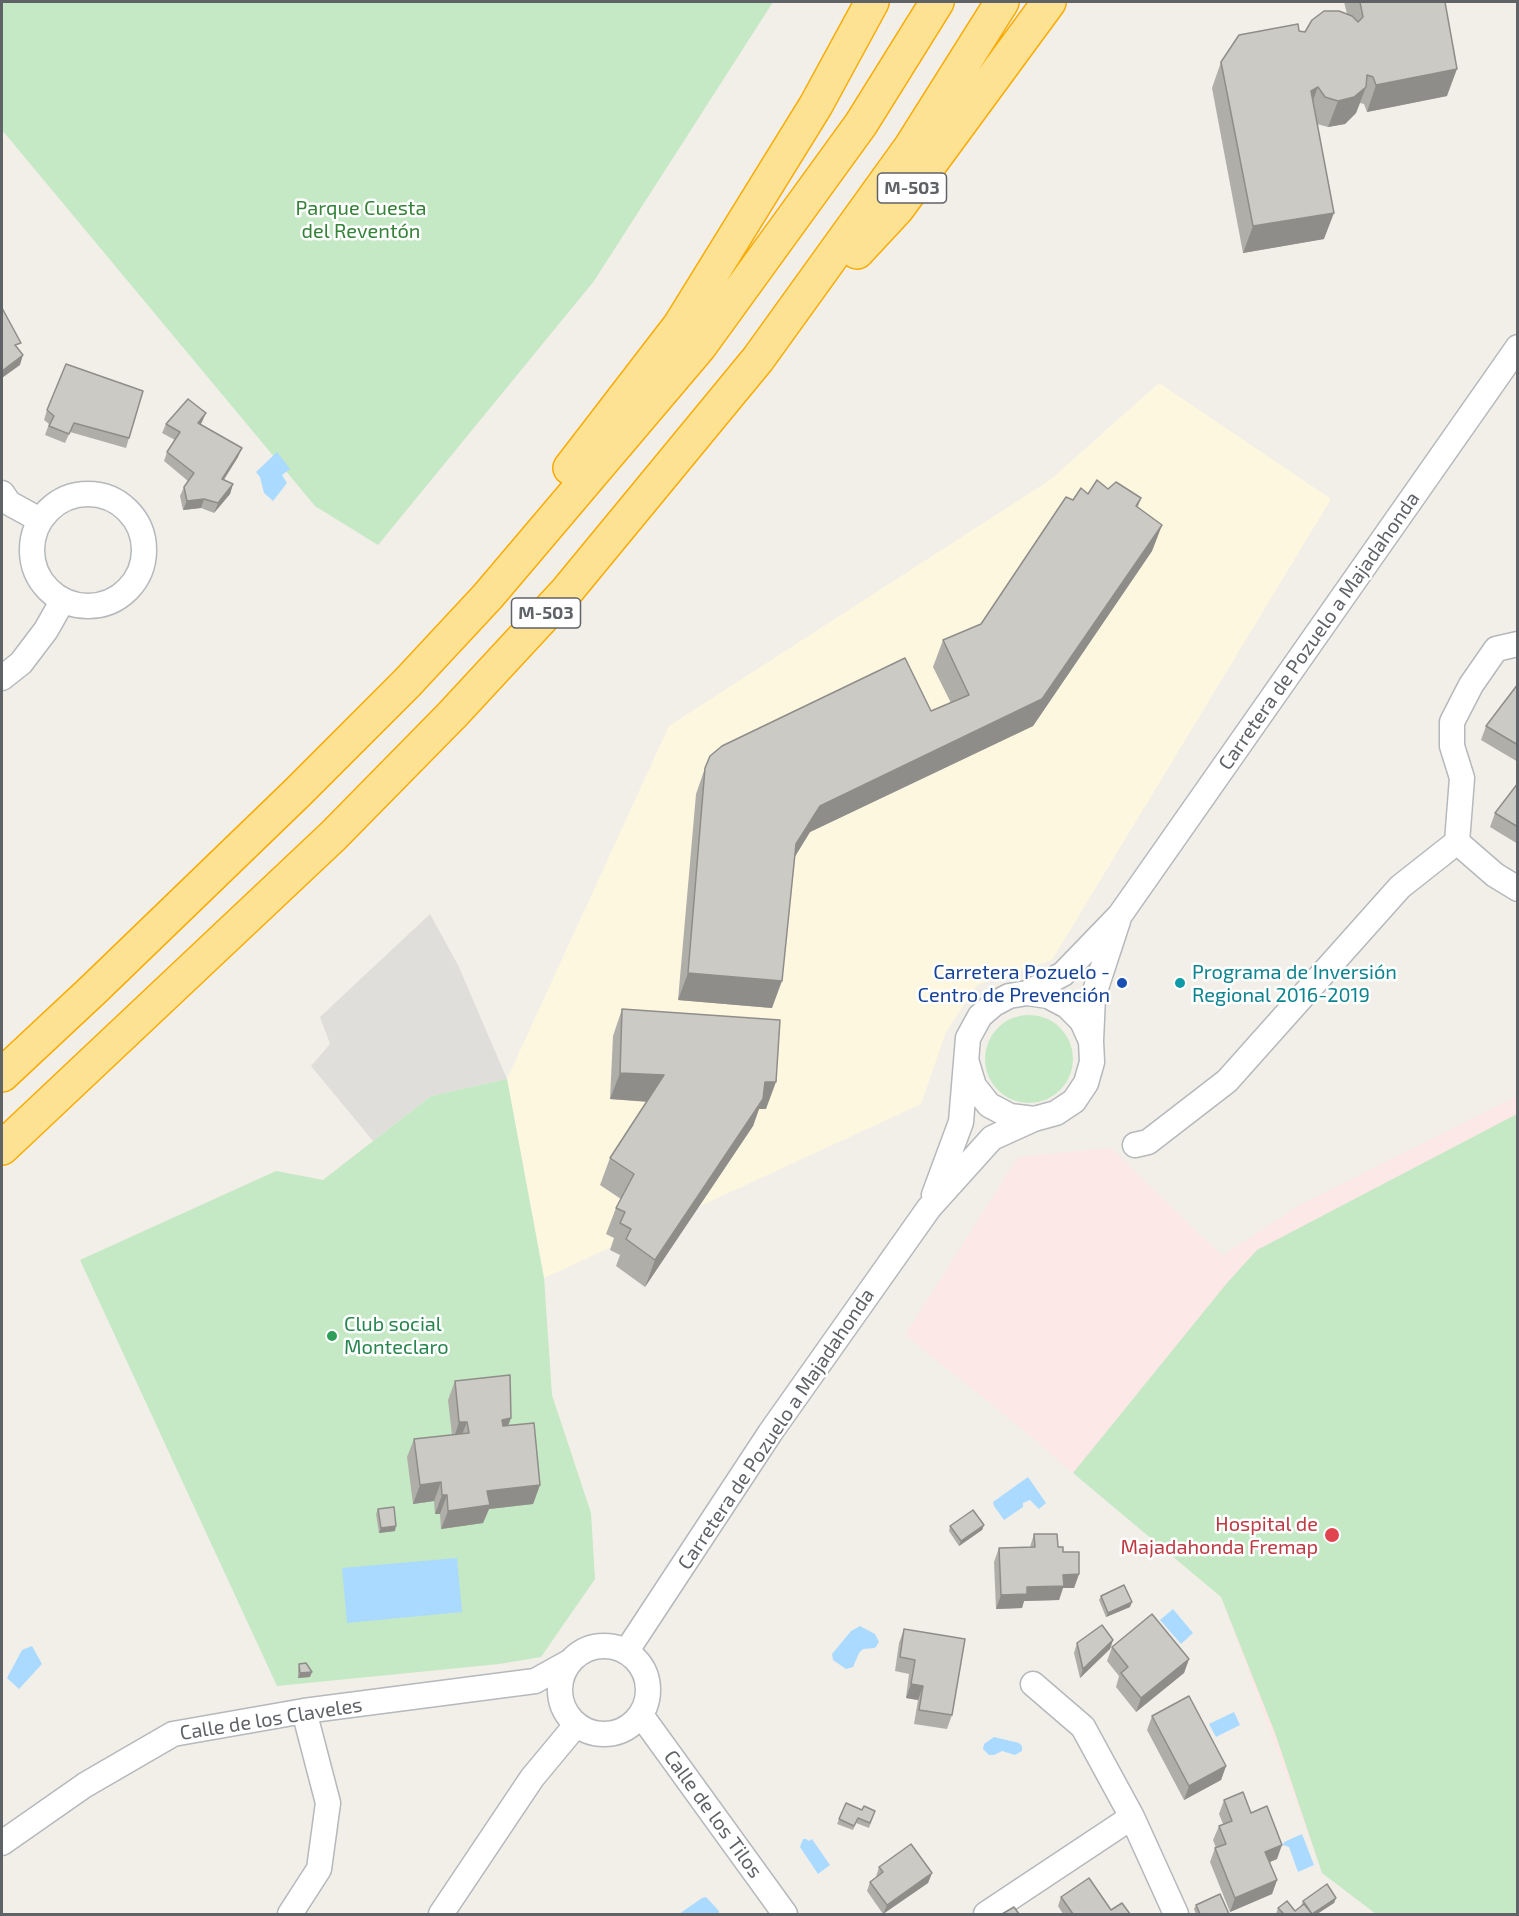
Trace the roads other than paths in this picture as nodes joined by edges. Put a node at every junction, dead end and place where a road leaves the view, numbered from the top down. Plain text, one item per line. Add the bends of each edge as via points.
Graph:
1 (872, 2) edge
2 (937, 2) edge
3 (1002, 2) edge
4 (1049, 2) edge
5 (1518, 347) edge
6 (758, 359) junction
7 (2, 493) edge
8 (40, 520) junction
9 (488, 596) junction
10 (63, 600) junction
11 (1518, 644) edge
12 (2, 678) edge
13 (1457, 842) junction
14 (1518, 889) edge
15 (1120, 915) junction
16 (1027, 993) junction
17 (1090, 1041) junction
18 (967, 1063) junction
19 (2, 1075) edge
20 (1034, 1119) junction
21 (1135, 1145) dead end
22 (2, 1148) edge
23 (929, 1208) junction
24 (626, 1652) junction
25 (571, 1661) junction
26 (535, 1681) junction
27 (1033, 1684) dead end
28 (560, 1696) junction
29 (304, 1711) junction
30 (641, 1715) junction
31 (576, 1725) junction
32 (1132, 1817) junction
33 (2, 1843) edge
34 (290, 1914) edge
35 (441, 1914) edge
36 (785, 1914) edge
37 (986, 1914) edge
38 (1176, 1914) edge

1 - 9 highway via 816,105 680,325 575,461
2 - 9 highway, M-503 via 861,124 700,346
3 - 6 highway, M-503 via 910,148
4 - 6 highway, M-503 via 897,209
5 - 15 street, Carretera de Pozuelo a Majadahonda
6 - 22 highway, M-503 via 566,591 452,715 333,836
7 - 8 street via 9,503
8 - 10 street via 33,538 37,574
8 - 10 street via 52,506 87,493 122,504 143,535 145,553 131,587 99,606 80,606
9 - 19 highway, M-503 via 298,792
10 - 12 street via 21,663
11 - 13 street via 1496,649 1452,722 1452,746 1462,778
13 - 14 street
13 - 21 street via 1400,887 1227,1081 1148,1142
15 - 16 street, Carretera de Pozuelo a Majadahonda via 1063,974
15 - 17 street, Carretera de Pozuelo a Majadahonda via 1093,997
16 - 17 street via 1048,996 1067,1006 1082,1021
16 - 18 street via 1009,996 980,1016 968,1038
17 - 20 street via 1092,1062 1086,1083 1074,1101 1056,1113
18 - 20 street via 974,1086 989,1105 1010,1116
18 - 23 street, Carretera de Pozuelo a Majadahonda via 961,1122
20 - 23 street, Carretera de Pozuelo a Majadahonda via 992,1138
23 - 24 street, Carretera de Pozuelo a Majadahonda via 770,1433
24 - 25 street via 597,1647
24 - 30 street via 645,1673 647,1702
25 - 26 street, Calle de los Claveles
25 - 28 street via 563,1674
26 - 28 street
26 - 29 street, Calle de los Claveles
27 - 32 street via 1083,1727
28 - 31 street via 567,1715
29 - 33 street, Calle de los Claveles via 173,1734 85,1785
29 - 34 street via 328,1803 319,1869
30 - 31 street via 631,1726 611,1734 589,1732
30 - 36 street, Calle de los Tilos
31 - 35 street via 532,1778
32 - 37 street
32 - 38 street

